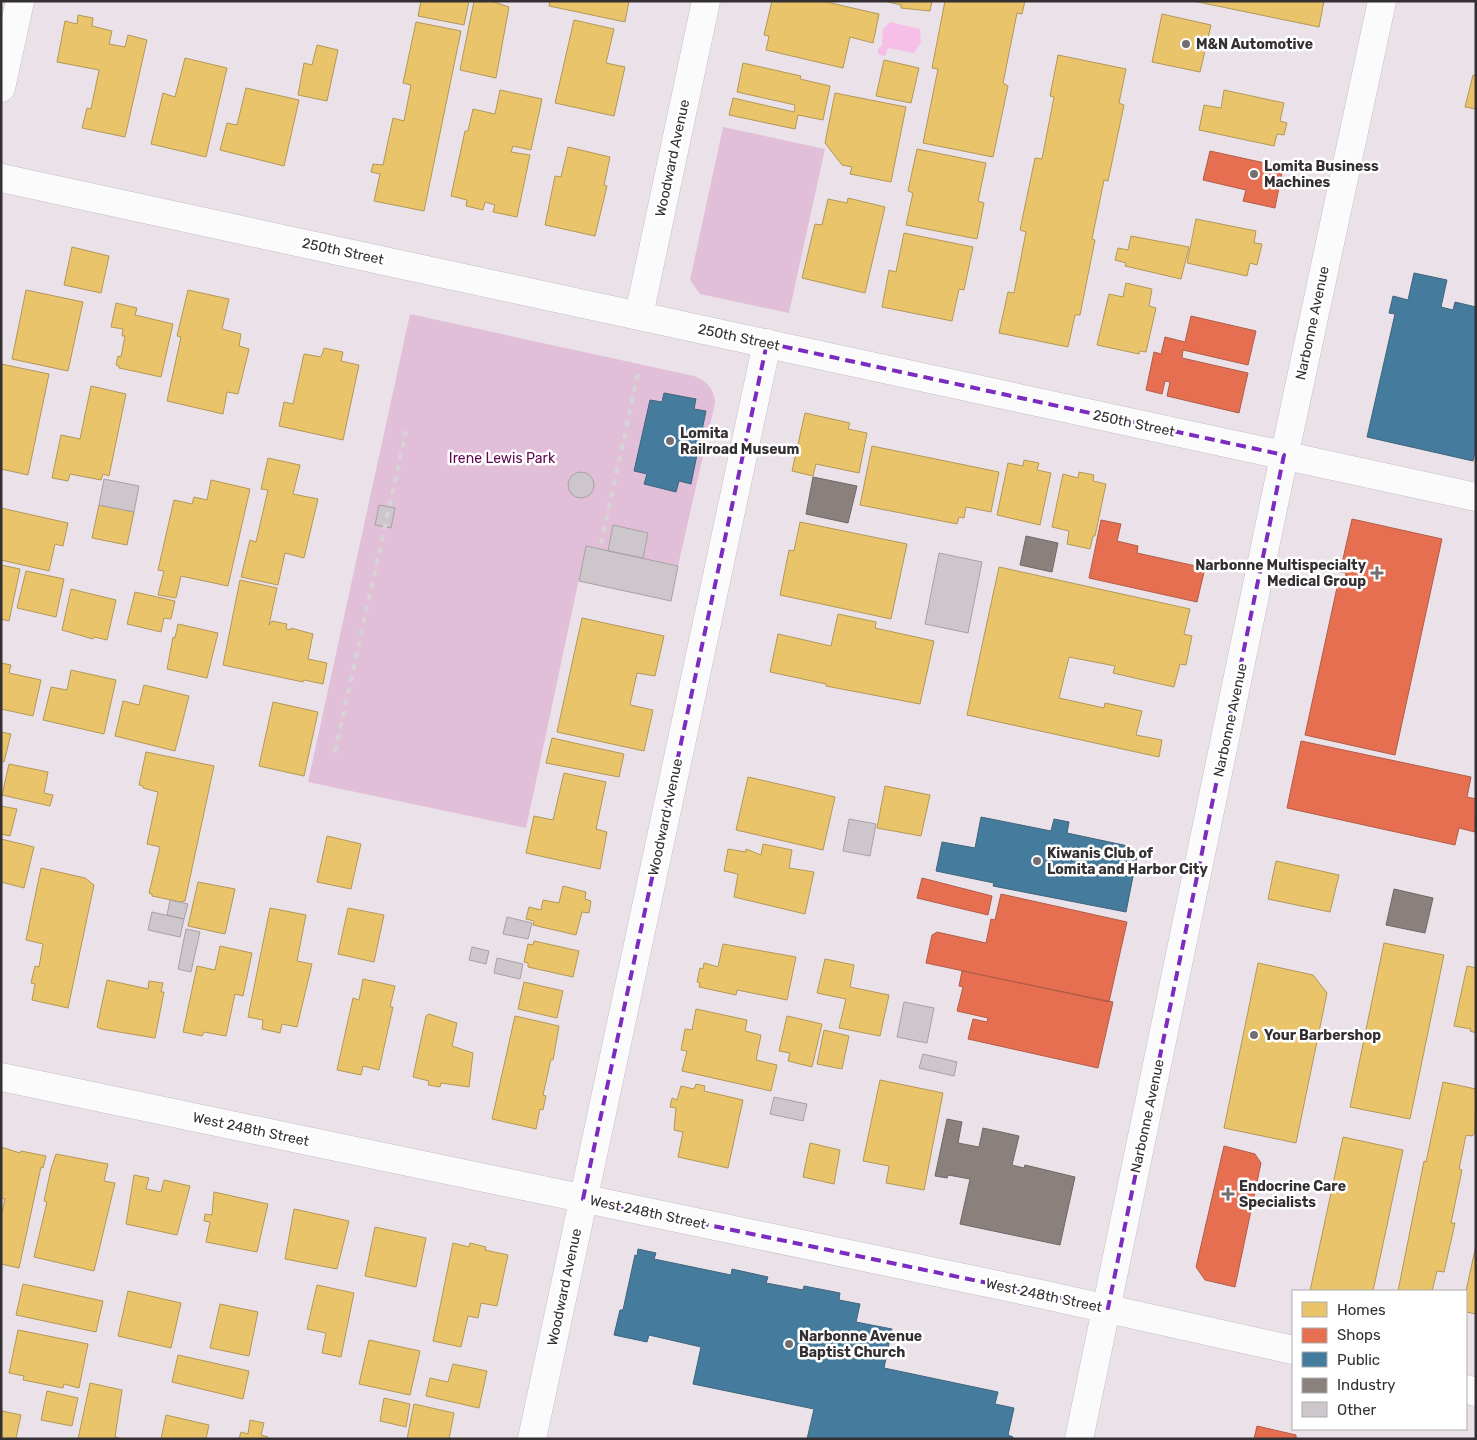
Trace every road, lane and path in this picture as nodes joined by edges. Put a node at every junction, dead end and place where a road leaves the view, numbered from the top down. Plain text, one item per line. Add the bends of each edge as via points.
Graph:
1 (20, 1) edge
2 (706, 1) edge
3 (1382, 1) edge
4 (1, 88) edge
5 (1, 178) edge
6 (638, 315) junction
7 (767, 343) junction
8 (1284, 455) junction
9 (1476, 497) edge
10 (1, 1077) edge
11 (583, 1199) junction
12 (1108, 1308) junction
13 (1292, 1350) edge
14 (532, 1439) edge
15 (1079, 1439) edge

1 - 4 street
2 - 6 street, Woodward Avenue
3 - 8 street, Narbonne Avenue
5 - 6 street, 250th Street
6 - 7 street, 250th Street
7 - 8 street, 250th Street
7 - 11 street, Woodward Avenue
8 - 9 street, 250th Street
8 - 12 street, Narbonne Avenue
10 - 11 street, West 248th Street
11 - 12 street, West 248th Street
11 - 14 street, Woodward Avenue
12 - 13 street, West 248th Street
12 - 15 street, Narbonne Avenue

